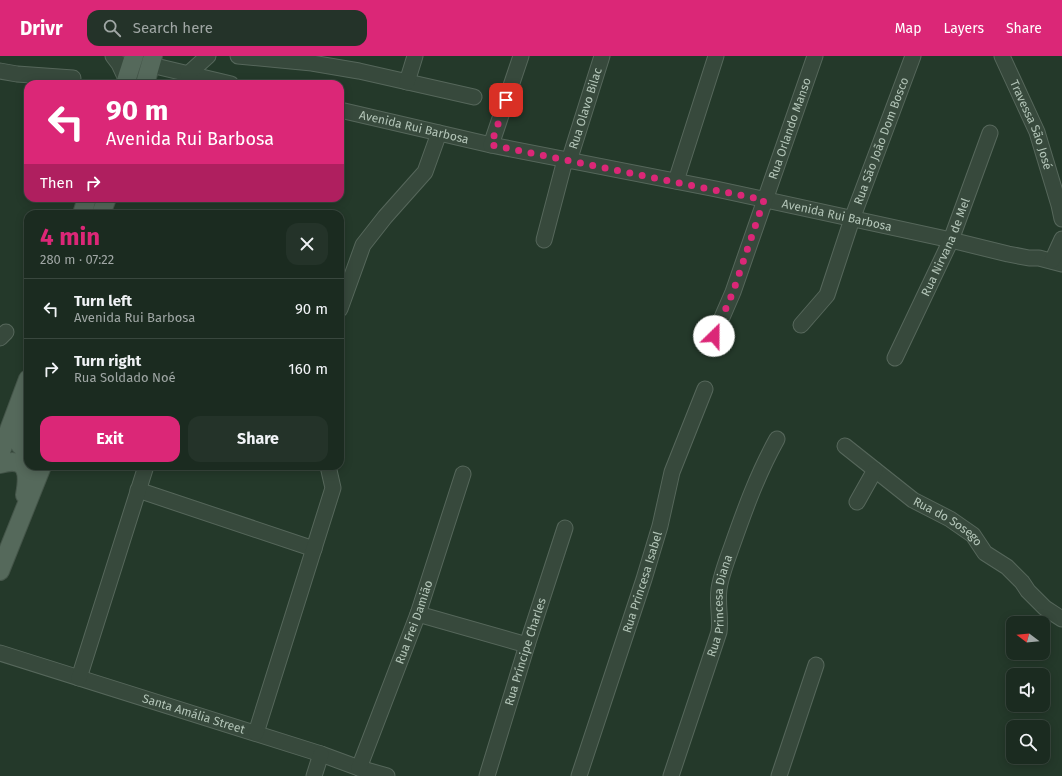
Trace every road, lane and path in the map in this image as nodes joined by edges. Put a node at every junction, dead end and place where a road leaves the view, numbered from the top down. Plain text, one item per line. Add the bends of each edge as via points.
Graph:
1 (113, 56) edge
2 (134, 56) edge
3 (208, 56) edge
4 (238, 56) edge
5 (415, 56) edge
6 (521, 56) edge
7 (602, 56) edge
8 (716, 56) edge
9 (815, 56) edge
10 (913, 56) edge
11 (1002, 56) edge
12 (152, 61) edge
13 (0, 71) edge
14 (188, 74) junction
15 (73, 78) dead end
16 (125, 80) edge
17 (127, 80) edge
18 (146, 80) edge
19 (214, 80) edge
20 (407, 82) junction
21 (474, 97) dead end
22 (344, 111) edge
23 (439, 133) junction
24 (990, 133) dead end
25 (491, 145) junction
26 (567, 161) junction
27 (676, 182) junction
28 (764, 200) junction
29 (852, 220) junction
30 (1062, 220) edge
31 (1062, 239) edge
32 (544, 240) dead end
33 (951, 240) junction
34 (1057, 262) edge
35 (344, 298) edge
36 (801, 325) dead end
37 (714, 336) dead end
38 (895, 358) dead end
39 (705, 389) dead end
40 (24, 390) edge
41 (24, 392) edge
42 (777, 439) dead end
43 (845, 446) dead end
44 (24, 449) edge
45 (0, 454) edge
46 (0, 464) edge
47 (24, 467) edge
48 (26, 470) edge
49 (40, 470) edge
50 (145, 470) edge
51 (329, 470) edge
52 (875, 470) junction
53 (463, 474) dead end
54 (138, 490) junction
55 (857, 502) dead end
56 (21, 520) junction
57 (566, 528) dead end
58 (314, 549) junction
59 (0, 571) edge
60 (418, 614) junction
61 (1062, 619) edge
62 (527, 645) junction
63 (0, 653) edge
64 (816, 665) dead end
65 (79, 678) junction
66 (256, 733) junction
67 (322, 754) junction
68 (359, 768) junction
69 (314, 776) edge
70 (387, 776) edge
71 (487, 776) edge
72 (579, 776) edge
73 (671, 776) edge
74 (779, 776) edge

1 - 16 street
2 - 17 main road
3 - 14 street
4 - 20 street via 312,63
5 - 20 street
6 - 25 street
7 - 26 street, Rua Olavo Bilac
8 - 27 street
9 - 28 street, Rua Orlando Manso
10 - 29 street, Rua São João Dom Bosco
11 - 30 street, Travessa São José via 1037,132
12 - 14 street
12 - 18 main road
13 - 15 street
14 - 19 street
20 - 21 street
22 - 23 street, Avenida Rui Barbosa
23 - 25 street, Avenida Rui Barbosa
23 - 35 street via 425,172 363,245
24 - 33 street, Rua Nirvana de Mel
25 - 26 street, Avenida Rui Barbosa
26 - 27 street, Avenida Rui Barbosa
26 - 32 street, Rua Olavo Bilac
27 - 28 street, Avenida Rui Barbosa
28 - 29 street, Avenida Rui Barbosa
28 - 37 street, Rua Orlando Manso via 733,292
29 - 33 street, Avenida Rui Barbosa
29 - 36 street, Rua São João Dom Bosco via 826,295
31 - 34 street
33 - 34 street, Avenida Rui Barbosa via 1008,254
33 - 38 street, Rua Nirvana de Mel
39 - 72 street, Rua Princesa Isabel via 672,472 653,549
40 - 45 main road
41 - 44 main road via 16,436
42 - 73 street, Rua Princesa Diana via 743,513 720,581 719,632
43 - 52 street, Rua do Sosego
46 - 47 main road via 7,462
48 - 56 main road via 28,476
49 - 56 main road
50 - 54 street
51 - 58 street via 333,488
52 - 55 street
52 - 61 street, Rua do Sosego via 913,500 950,519 973,535 985,553 1007,567 1028,592
53 - 60 street, Rua Frei Damião
54 - 58 street
54 - 65 street
56 - 59 main road
57 - 62 street, Rua Príncipe Charles
58 - 66 street
60 - 62 street
60 - 68 street, Rua Frei Damião
62 - 71 street, Rua Príncipe Charles
63 - 65 street, Santa Amália Street
64 - 74 street
65 - 66 street, Santa Amália Street
66 - 67 street, Santa Amália Street
67 - 68 street, Santa Amália Street
67 - 69 street
68 - 70 street, Santa Amália Street

